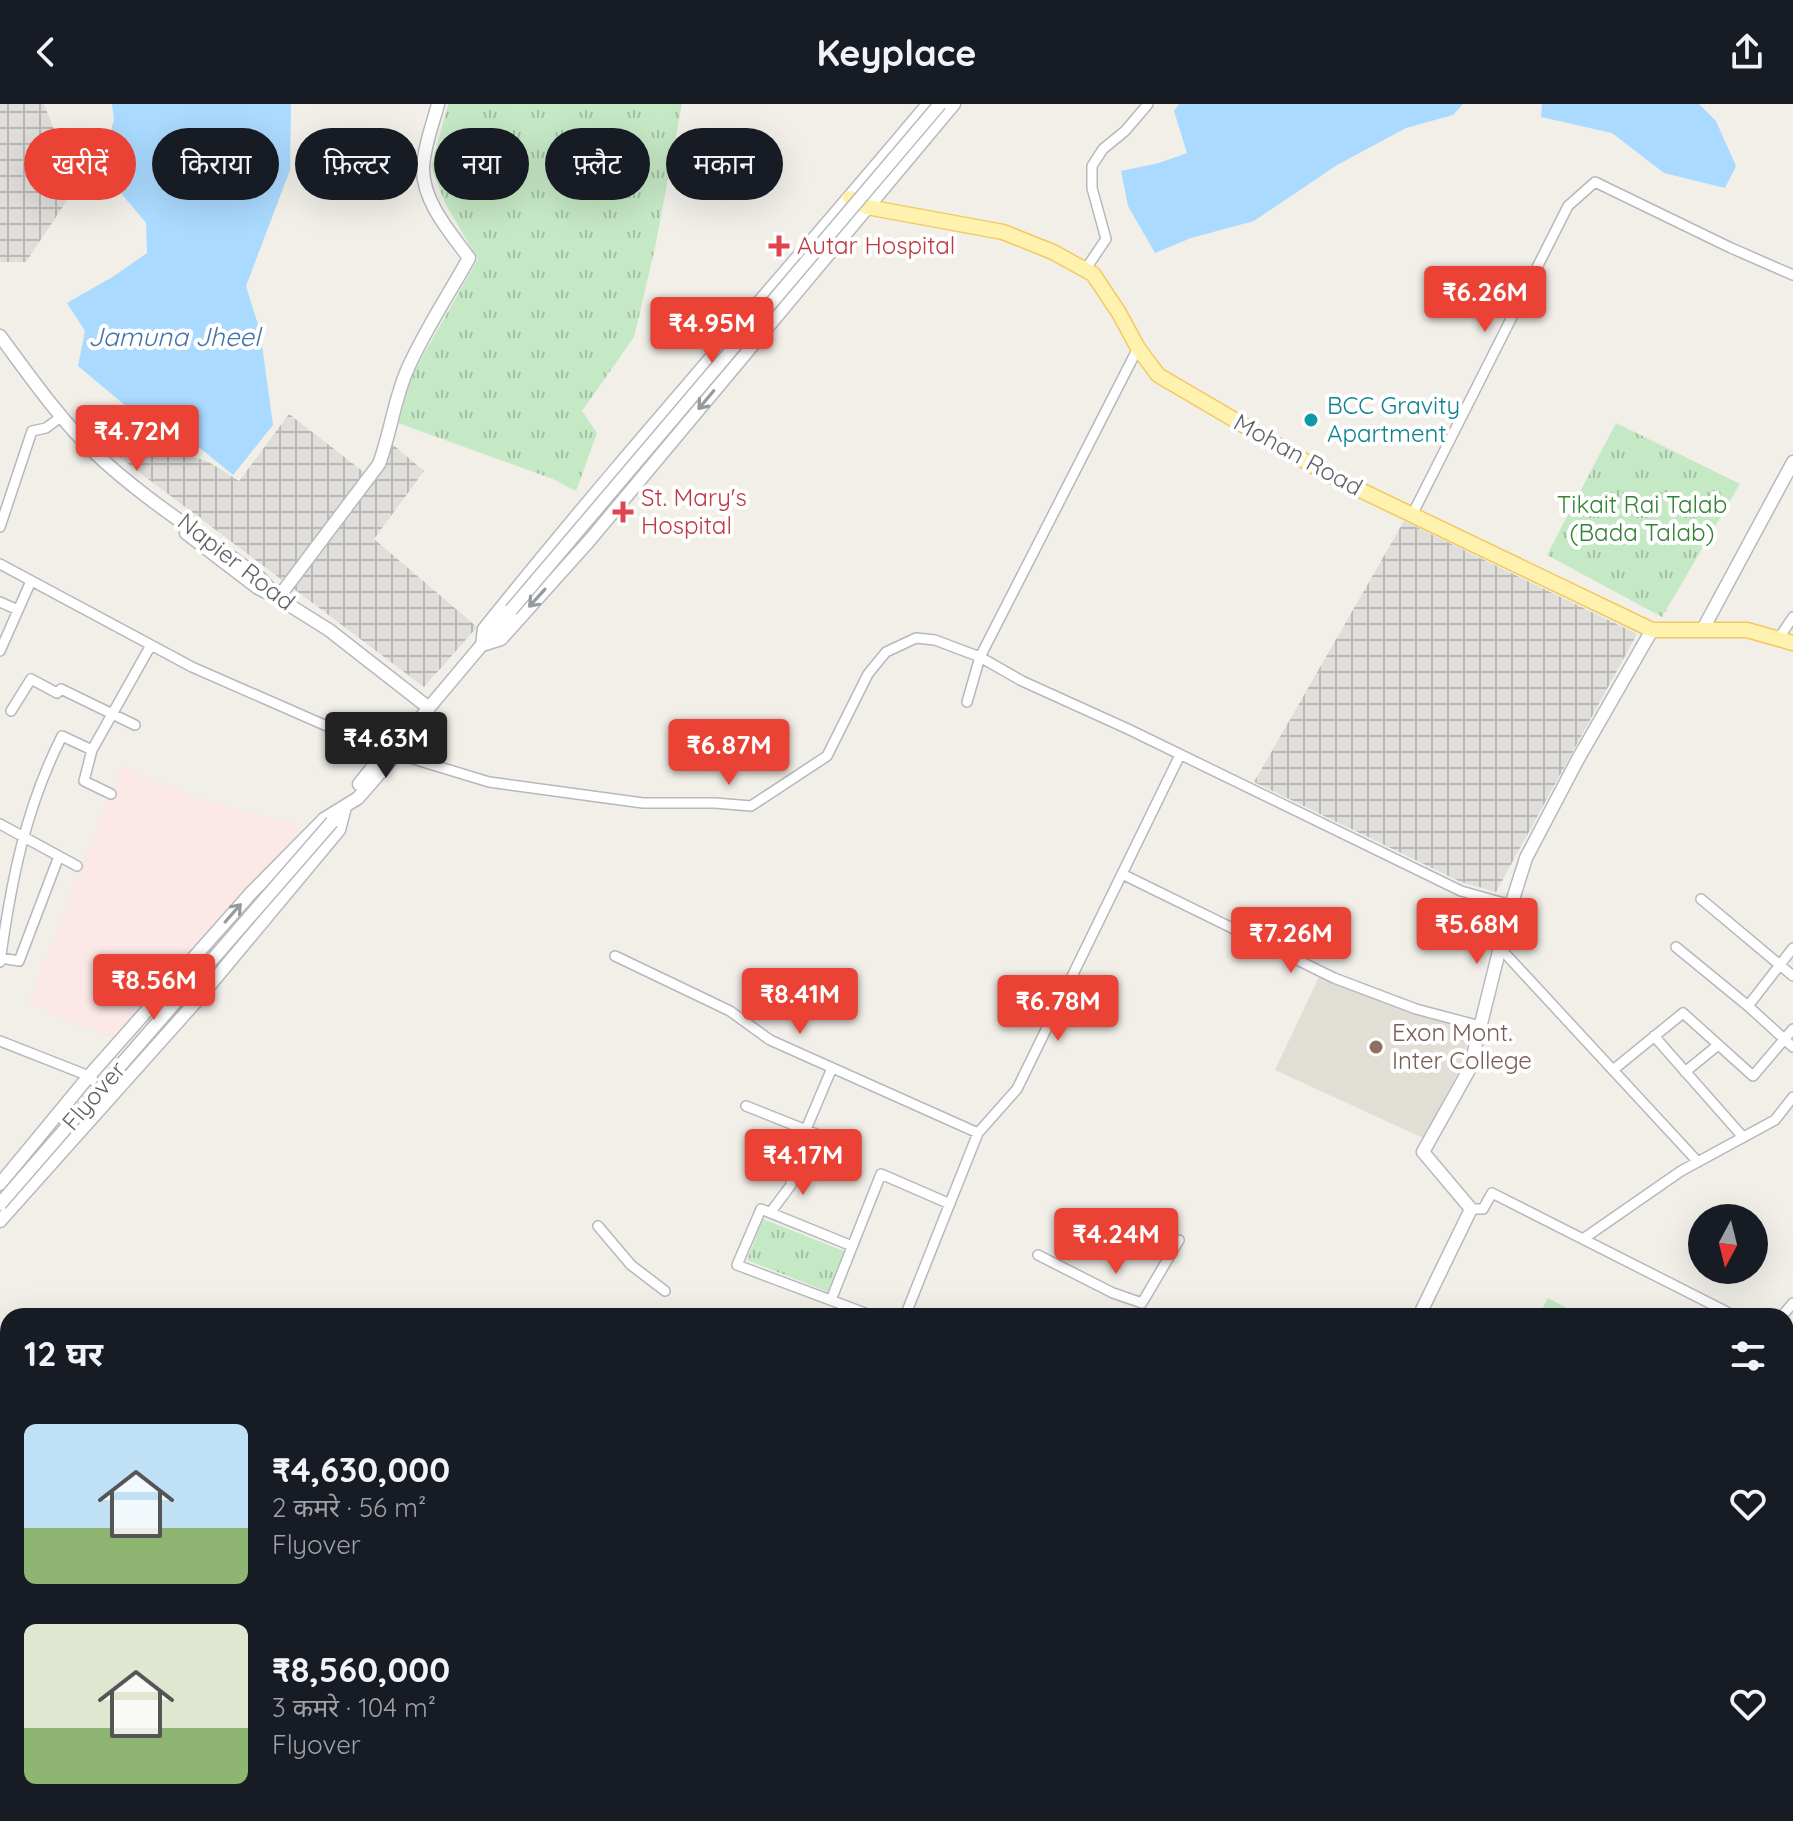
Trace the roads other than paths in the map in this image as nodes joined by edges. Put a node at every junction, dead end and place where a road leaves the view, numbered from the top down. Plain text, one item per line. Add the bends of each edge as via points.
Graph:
1 (438, 104) edge
2 (928, 104) edge
3 (940, 104) edge
4 (954, 104) edge
5 (1148, 104) edge
6 (850, 198) junction
7 (867, 207) junction
8 (1085, 270) junction
9 (1793, 275) edge
10 (0, 336) edge
11 (0, 347) edge
12 (1138, 348) junction
13 (59, 418) junction
14 (1793, 462) edge
15 (4, 500) edge
16 (1412, 515) junction
17 (0, 527) edge
18 (0, 564) edge
19 (31, 581) junction
20 (278, 598) junction
21 (0, 602) edge
22 (18, 610) junction
23 (1793, 617) edge
24 (1703, 629) junction
25 (1652, 630) junction
26 (1786, 641) edge
27 (151, 645) junction
28 (482, 645) junction
29 (0, 651) edge
30 (980, 657) junction
31 (967, 702) dead end
32 (425, 706) junction
33 (11, 711) dead end
34 (112, 714) junction
35 (135, 725) dead end
36 (92, 750) junction
37 (390, 754) junction
38 (1180, 755) junction
39 (111, 794) dead end
40 (347, 804) junction
41 (0, 824) edge
42 (22, 838) junction
43 (59, 856) junction
44 (77, 866) dead end
45 (1122, 874) junction
46 (1701, 899) dead end
47 (1511, 905) junction
48 (1676, 947) dead end
49 (1500, 948) junction
50 (1793, 948) edge
51 (0, 956) edge
52 (615, 956) dead end
53 (1780, 965) junction
54 (1793, 976) edge
55 (1748, 1006) junction
56 (1480, 1026) junction
57 (1793, 1029) edge
58 (1654, 1036) junction
59 (1784, 1039) junction
60 (0, 1041) edge
61 (1718, 1045) junction
62 (1793, 1047) edge
63 (832, 1068) junction
64 (1613, 1070) junction
65 (1685, 1072) junction
66 (89, 1076) junction
67 (1793, 1097) edge
68 (110, 1098) junction
69 (746, 1106) dead end
70 (806, 1130) junction
71 (978, 1133) junction
72 (1743, 1137) junction
73 (849, 1147) dead end
74 (1698, 1162) junction
75 (0, 1184) edge
76 (0, 1204) edge
77 (950, 1204) junction
78 (1471, 1209) junction
79 (770, 1213) junction
80 (0, 1221) edge
81 (598, 1226) dead end
82 (1583, 1239) junction
83 (1179, 1240) dead end
84 (852, 1246) junction
85 (1038, 1255) dead end
86 (665, 1291) dead end
87 (831, 1300) junction
88 (852, 1308) edge
89 (908, 1308) edge
90 (1423, 1308) edge
91 (1719, 1308) edge

1 - 20 main road via 423,168 440,218 469,258 409,366 379,464
2 - 6 main road
3 - 28 main road, bridge
4 - 7 main road
5 - 8 street via 1092,166 1092,188 1106,239
6 - 7 main road, Mohan Road
6 - 28 main road via 561,533 484,629
7 - 8 main road, Mohan Road via 1003,232
7 -> 28 main road via 589,541 501,639
8 - 12 main road, Mohan Road via 1093,274
9 - 16 street via 1595,182 1568,206
10 - 13 main road, Napier Road
11 - 13 main road
12 - 16 main road, Mohan Road via 1158,375 1327,474
12 - 30 street
13 - 15 street via 32,431
13 - 20 main road, Napier Road via 119,474 260,578
14 - 24 main road
15 - 17 street
16 - 25 main road, Mohan Road
18 - 19 street
19 - 22 street
19 - 27 street
20 - 32 main road, Napier Road via 329,630
21 - 22 street
22 - 29 street
23 - 26 street
24 - 25 main road, Mohan Road
24 - 26 main road, Mohan Road via 1747,630
25 - 47 main road via 1526,858
27 - 34 street
27 - 37 street
28 - 32 main road
30 - 31 street
30 - 37 street via 916,638 886,652 868,674 827,756 751,806 643,803 489,782
30 - 38 street
32 - 37 main road via 401,741 390,746
33 - 34 street via 31,679
34 - 35 street
34 - 36 street
36 - 39 street via 84,781
36 - 42 street via 62,736 41,777
37 - 40 main road
38 - 45 street
38 - 47 street via 1461,891
66 -> 40 main road via 251,893 324,819
40 - 68 main road via 339,830
40 - 76 main road, Flyover, bridge
41 - 42 street
42 - 43 street
42 - 51 street
43 - 44 street
43 - 51 street via 19,961
45 - 56 street via 1334,978
45 - 71 street via 1017,1089
46 - 53 street
47 - 49 main road
48 - 55 street
49 - 56 main road
49 - 64 street
50 - 53 street
52 - 63 street
53 - 54 street
53 - 55 street
55 - 59 street
56 - 78 main road via 1470,1068 1423,1152
57 - 59 street
58 - 61 street via 1685,1013
58 - 64 street
58 - 65 street
59 - 61 street via 1753,1076
59 - 62 street
60 - 66 street
61 - 65 street
63 - 70 street
63 - 71 street
64 - 74 street
65 - 72 street
66 - 68 street
66 - 75 main road
67 - 72 street via 1775,1120
68 - 80 main road
69 - 70 street
70 - 73 street
70 - 79 street via 790,1167 791,1185
71 - 77 street
72 - 74 street
74 - 82 street
77 - 84 street via 881,1174
77 - 89 street
78 - 82 street via 1483,1209 1492,1193
78 - 90 main road
79 - 84 street
79 - 87 street via 761,1209 737,1265
81 - 86 street via 631,1265
82 - 91 street
83 - 85 street via 1142,1303
84 - 87 street
87 - 88 street

